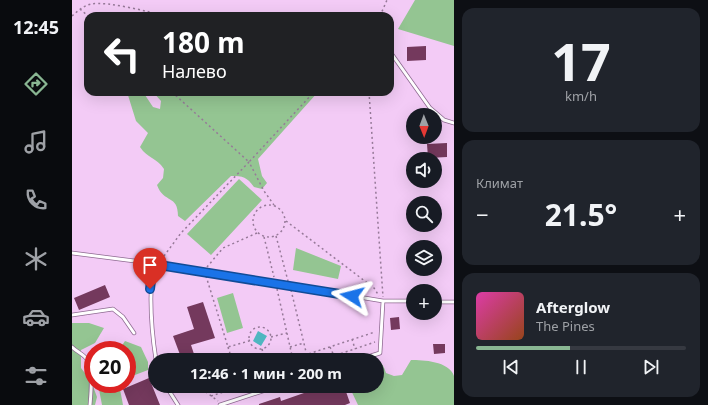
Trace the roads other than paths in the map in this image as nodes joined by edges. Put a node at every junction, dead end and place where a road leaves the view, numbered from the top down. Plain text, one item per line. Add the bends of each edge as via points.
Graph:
1 (394, 58) edge
2 (454, 123) edge
3 (72, 253) edge
4 (153, 264) junction
5 (383, 301) junction
6 (406, 301) edge
7 (442, 302) edge
8 (454, 302) edge
9 (72, 315) edge
10 (134, 334) dead end
11 (72, 347) edge
12 (155, 353) edge
13 (380, 353) edge
14 (170, 393) edge
15 (257, 393) edge
16 (223, 404) edge
17 (90, 405) edge
18 (178, 405) edge

1 - 2 lane via 430,108 444,120
3 - 4 lane
4 - 5 lane
4 - 12 lane via 150,289
5 - 6 lane
5 - 13 lane
7 - 8 lane
9 - 10 lane via 113,310 123,317
11 - 17 lane via 90,364
14 - 18 lane
15 - 16 lane

